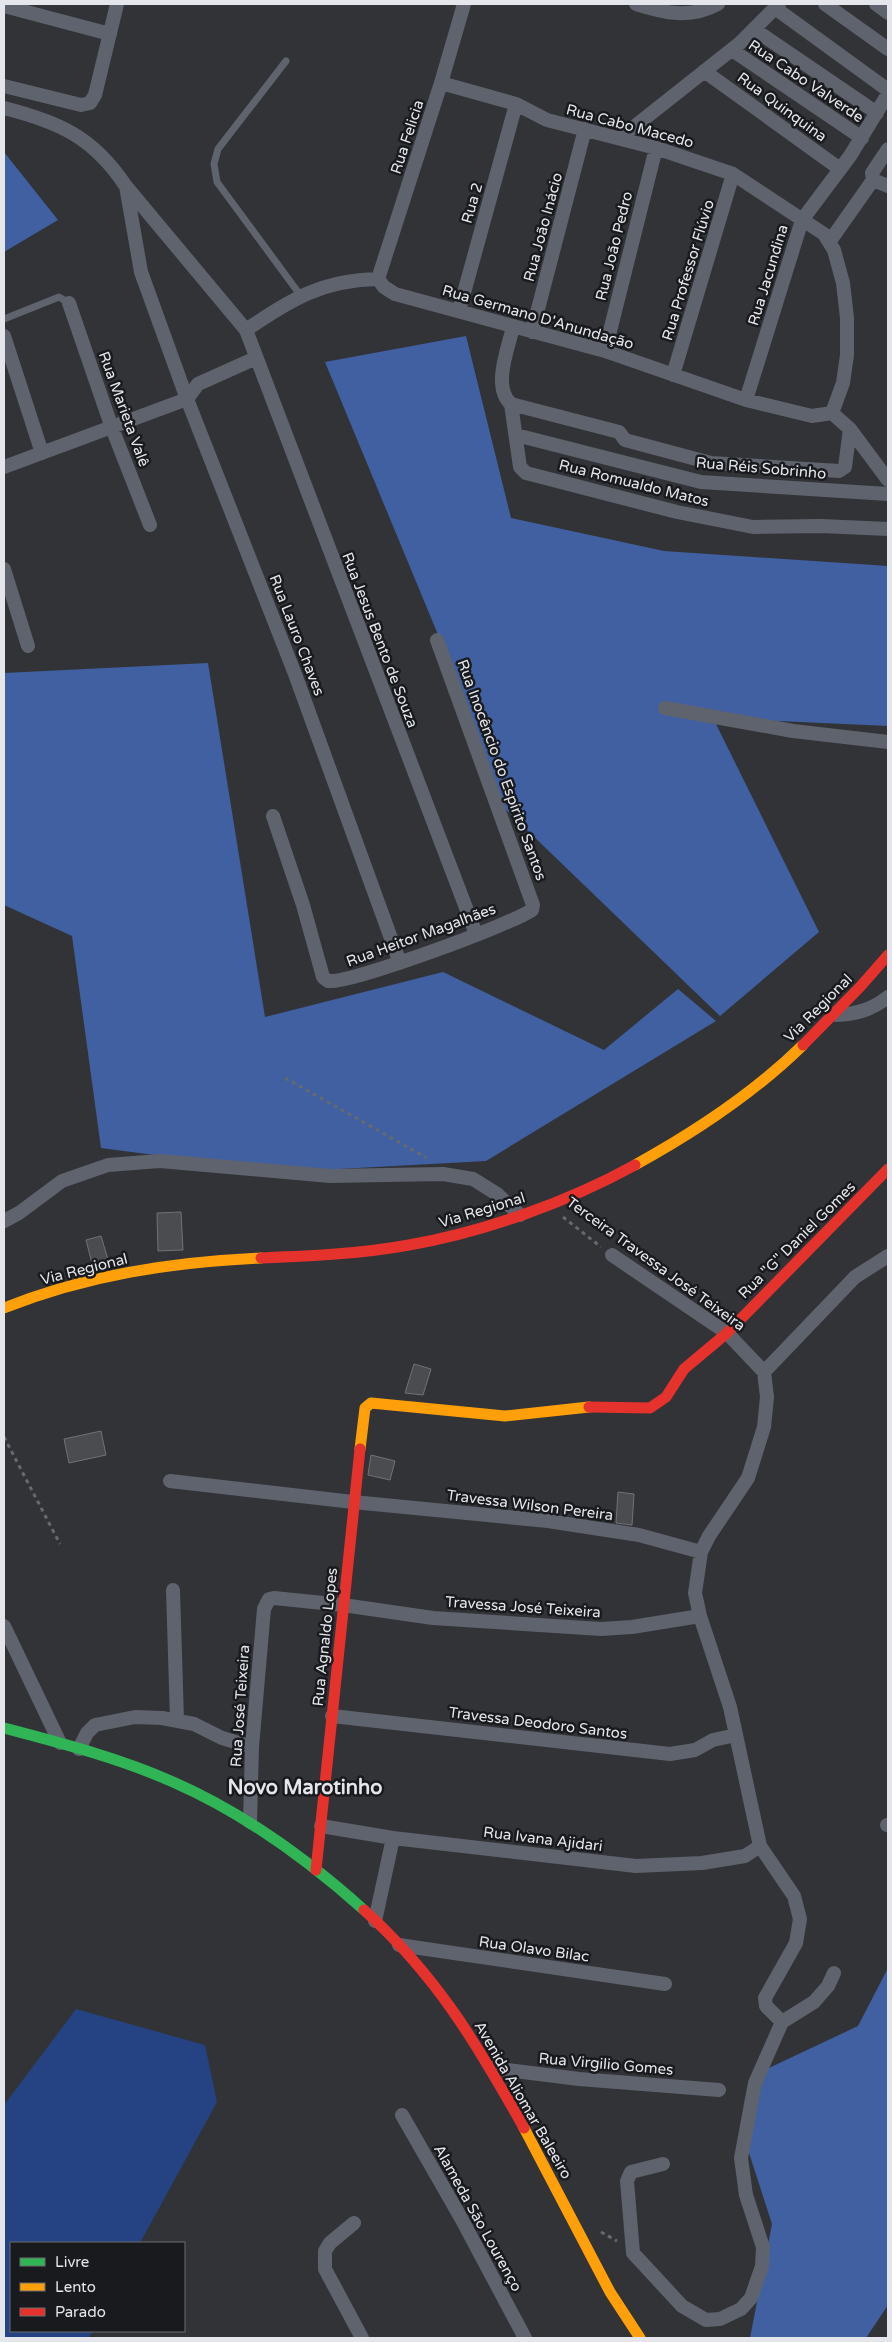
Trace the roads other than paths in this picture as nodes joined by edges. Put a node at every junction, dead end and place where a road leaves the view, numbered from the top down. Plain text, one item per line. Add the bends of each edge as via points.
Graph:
1 (117, 4) edge
2 (464, 4) edge
3 (636, 4) edge
4 (718, 4) edge
5 (825, 4) edge
6 (876, 4) edge
7 (4, 6) edge
8 (777, 6) edge
9 (888, 13) edge
10 (754, 30) junction
11 (110, 34) junction
12 (888, 49) edge
13 (732, 50) junction
14 (286, 61) dead end
15 (704, 71) junction
16 (441, 83) junction
17 (4, 86) edge
18 (888, 90) edge
19 (888, 94) edge
20 (516, 104) junction
21 (4, 108) edge
22 (877, 113) junction
23 (585, 129) junction
24 (620, 138) junction
25 (862, 138) junction
26 (656, 148) junction
27 (888, 149) edge
28 (840, 169) junction
29 (733, 174) junction
30 (873, 180) junction
31 (125, 185) junction
32 (888, 186) edge
33 (802, 220) junction
34 (830, 241) junction
35 (378, 279) junction
36 (301, 296) junction
37 (69, 303) joint
38 (459, 311) junction
39 (4, 319) edge
40 (513, 327) junction
41 (246, 330) junction
42 (532, 332) junction
43 (4, 336) edge
44 (605, 352) junction
45 (256, 358) junction
46 (673, 375) junction
47 (187, 399) junction
48 (746, 400) junction
49 (511, 404) junction
50 (832, 413) junction
51 (112, 428) junction
52 (850, 429) junction
53 (516, 435) junction
54 (42, 453) junction
55 (4, 468) edge
56 (888, 480) edge
57 (888, 494) edge
58 (150, 525) dead end
59 (888, 529) edge
60 (4, 569) edge
61 (437, 640) dead end
62 (28, 646) dead end
63 (665, 708) dead end
64 (888, 742) edge
65 (273, 816) dead end
66 (530, 911) joint
67 (476, 934) junction
68 (888, 955) edge
69 (400, 963) junction
70 (888, 997) edge
71 (836, 1015) junction
72 (888, 1169) edge
73 (520, 1215) junction
74 (4, 1221) edge
75 (612, 1255) road end
76 (888, 1256) edge
77 (4, 1308) edge
78 (727, 1333) junction
79 (764, 1372) junction
80 (365, 1408) joint
81 (170, 1481) dead end
82 (353, 1502) junction
83 (701, 1552) junction
84 (173, 1590) dead end
85 (274, 1598) joint
86 (343, 1605) junction
87 (700, 1616) junction
88 (4, 1626) edge
89 (332, 1716) junction
90 (177, 1720) junction
91 (4, 1728) edge
92 (736, 1735) junction
93 (60, 1743) junction
94 (252, 1747) junction
95 (79, 1749) junction
96 (250, 1822) junction
97 (321, 1826) junction
98 (393, 1838) junction
99 (760, 1846) junction
100 (316, 1870) junction
101 (375, 1922) junction
102 (400, 1945) junction
103 (834, 1973) dead end
104 (665, 1984) dead end
105 (782, 2022) junction
106 (491, 2068) junction
107 (719, 2090) dead end
108 (402, 2114) dead end
109 (663, 2164) dead end
110 (354, 2223) dead end
111 (362, 2338) edge
112 (525, 2338) edge
113 (640, 2338) edge

1 - 11 street
2 - 16 street, Rua Felicia
3 - 4 street via 674,14 692,13
5 - 12 street
6 - 9 street
7 - 11 street
8 - 10 street
8 - 18 street
10 - 13 street
10 - 22 street
11 - 17 street via 90,103 81,105
13 - 15 street
13 - 25 street, Rua Cabo Valverde
14 - 36 lane via 218,149 214,164 217,182
15 - 24 street
15 - 28 street, Rua Quinquina
16 - 20 street, Rua Cabo Macedo
16 - 35 street, Rua Felicia
19 - 22 street, Rua Jacundina
20 - 23 street, Rua Cabo Macedo via 538,117
20 - 38 street, Rua 2
21 - 31 street via 72,132 93,146 112,165
22 - 25 street, Rua Jacundina
23 - 24 street, Rua Cabo Macedo
23 - 42 street, Rua João Inácio
24 - 26 street, Rua Cabo Macedo
25 - 28 street, Rua Jacundina
26 - 29 street, Rua Cabo Macedo
26 - 44 street, Rua João Pedro
27 - 30 street via 872,173
28 - 33 street, Rua Jacundina
29 - 33 street, Rua Cabo Macedo
29 - 46 street, Rua Professor Flúvio
30 - 32 street
30 - 34 street
31 - 41 street
31 - 47 street, Rua Lauro Chaves via 141,272
33 - 34 street, Rua Cabo Macedo
33 - 48 street, Rua Jacundina
34 - 50 street via 843,283 847,318 843,384
35 - 36 street via 332,284
35 - 38 street, Rua Germano D'Anundação via 395,294
36 - 41 street
37 - 39 lane via 59,298
37 - 51 street, Rua Marieta Valê
38 - 40 street, Rua Germano D'Anundação
40 - 42 street, Rua Germano D'Anundação
40 - 49 street, Rua Romualdo Matos via 502,378 505,399
41 - 45 street, Rua Jesus Bento de Souza
42 - 44 street, Rua Germano D'Anundação
43 - 54 street
44 - 46 street, Rua Germano D'Anundação
45 - 47 street via 198,384
45 - 67 street, Rua Jesus Bento de Souza
46 - 48 street, Rua Germano D'Anundação
47 - 51 street
47 - 69 street, Rua Lauro Chaves via 295,674
48 - 50 street, Rua Germano D'Anundação via 812,416
49 - 52 street via 600,426 620,432 625,440 711,463 839,471 845,467
49 - 53 street, Rua Romualdo Matos
50 - 52 street
51 - 54 street
51 - 58 street, Rua Marieta Valê
52 - 56 street
53 - 57 street, Rua Réis Sobrinho via 701,482
53 - 59 street, Rua Romualdo Matos via 520,467 526,473 677,512 752,527
54 - 55 street
60 - 62 street
61 - 66 street, Rua Inocêncio do Espírito Santos via 533,905
63 - 64 street via 793,731
65 - 69 street, Rua Heitor Magalhães via 324,977 335,982
66 - 67 street, Rua Heitor Magalhães
67 - 69 street, Rua Heitor Magalhães
68 - 71 main road, Via Regional
70 - 71 street via 860,1013
71 - 73 main road, Via Regional via 768,1077 675,1144 625,1171
72 - 78 main road, Rua "G" Daniel Gomes
73 - 74 street via 497,1194 473,1179 443,1174 330,1176 160,1161 108,1165 62,1181
73 - 77 main road, Via Regional via 479,1230 383,1249 152,1268 90,1280
75 - 78 street, Terceira Travessa José Teixeira
76 - 79 street via 855,1277
78 - 79 street, Terceira Travessa José Teixeira
78 - 80 main road, Rua "G" Daniel Gomes via 684,1369 666,1397 650,1408 577,1407 505,1416 377,1402
79 - 83 street via 767,1397 764,1427 748,1478
80 - 82 main road, Rua Agnaldo Lopes
81 - 82 street, Travessa Wilson Pereira
82 - 83 street, Travessa Wilson Pereira via 548,1521 639,1535
82 - 86 main road, Rua Agnaldo Lopes
83 - 87 street via 695,1593
84 - 90 street
85 - 86 street, Travessa José Teixeira
85 - 94 street, Rua José Teixeira via 269,1599 264,1609
86 - 87 street, Travessa José Teixeira via 433,1618 601,1629
86 - 89 main road, Rua Agnaldo Lopes
87 - 92 street
88 - 93 street
89 - 92 street, Travessa Deodoro Santos via 670,1754 695,1750 714,1740
89 - 97 main road, Rua Agnaldo Lopes
90 - 94 street
90 - 95 street via 135,1717 108,1721 95,1725
91 - 93 main road, Avenida Aliomar Baleeiro
92 - 99 street
93 - 95 main road, Avenida Aliomar Baleeiro
94 - 96 street, Rua José Teixeira
95 - 96 main road, Avenida Aliomar Baleeiro via 173,1782
96 - 100 main road, Avenida Aliomar Baleeiro
97 - 98 street, Rua Ivana Ajidari
97 - 100 main road, Rua Agnaldo Lopes
98 - 99 street, Rua Ivana Ajidari via 636,1866 702,1863 745,1856
98 - 101 street
99 - 105 street via 794,1896 800,1919 796,1943 764,2003
100 - 101 main road, Avenida Aliomar Baleeiro
101 - 102 main road, Avenida Aliomar Baleeiro
102 - 104 street, Rua Olavo Bilac
102 - 106 main road, Avenida Aliomar Baleeiro via 451,2008
103 - 105 street via 814,2002
105 - 109 street via 755,2083 741,2158 746,2195 762,2247 762,2266 751,2298 741,2309 720,2319 706,2320 682,2306 633,2253 627,2180 631,2172
106 - 107 street, Rua Virgilio Gomes
106 - 113 main road, Avenida Aliomar Baleeiro via 612,2296
108 - 112 street, Alameda São Lourenço
110 - 111 street via 325,2250 325,2269

